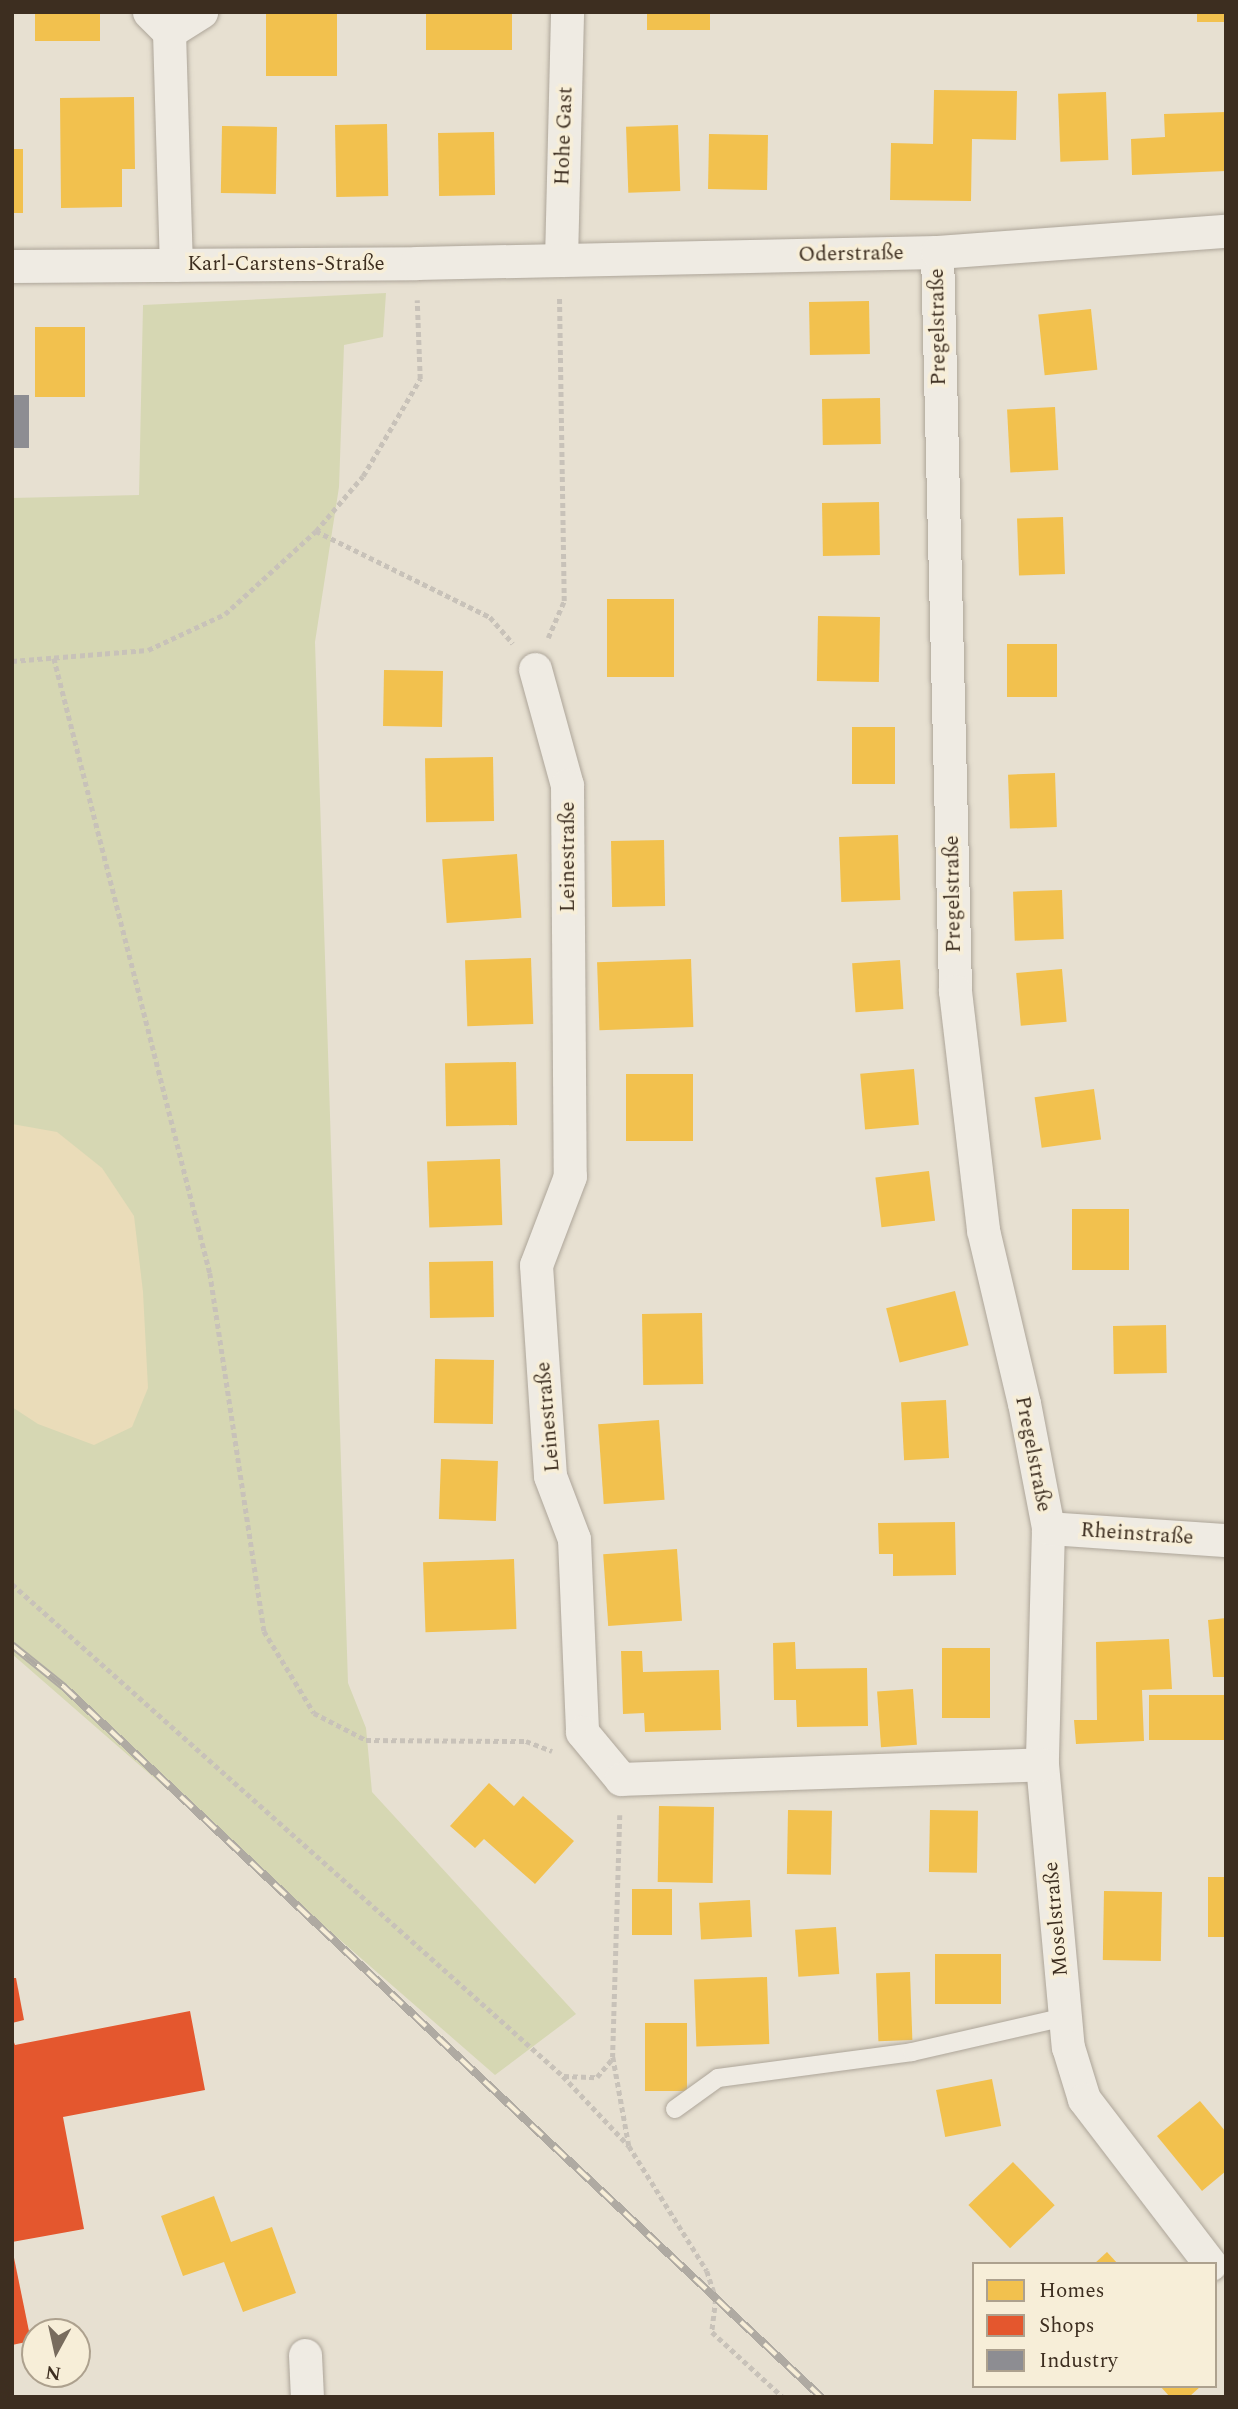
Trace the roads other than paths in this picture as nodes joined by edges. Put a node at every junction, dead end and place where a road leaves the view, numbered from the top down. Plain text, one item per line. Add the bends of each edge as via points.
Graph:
1 (201, 12) edge
2 (567, 12) edge
3 (159, 22) edge
4 (1226, 231) edge
5 (937, 252) junction
6 (561, 260) junction
7 (176, 265) junction
8 (12, 266) edge
9 (535, 669) road end
10 (1048, 1528) junction
11 (1226, 1540) edge
12 (1042, 1765) junction
13 (1065, 2017) junction
14 (675, 2109) dead end
15 (1208, 2262) edge
16 (305, 2354) dead end
17 (307, 2397) edge

1 - 3 street
2 - 6 street, Hohe Gast
3 - 7 street
4 - 5 street, Oderstraße
5 - 6 street, Oderstraße
5 - 10 street, Pregelstraße via 955,991 983,1230
6 - 7 street, Karl-Carstens-Straße
7 - 8 street, Karl-Carstens-Straße
9 - 12 street, Leinestraße via 567,785 570,1176 536,1265 551,1476 574,1539 582,1732 621,1779
10 - 11 street, Rheinstraße
10 - 12 street, Moselstraße
12 - 13 street, Moselstraße
13 - 14 lane via 912,2052 718,2078
13 - 15 street, Moselstraße via 1068,2047 1084,2099
16 - 17 street

